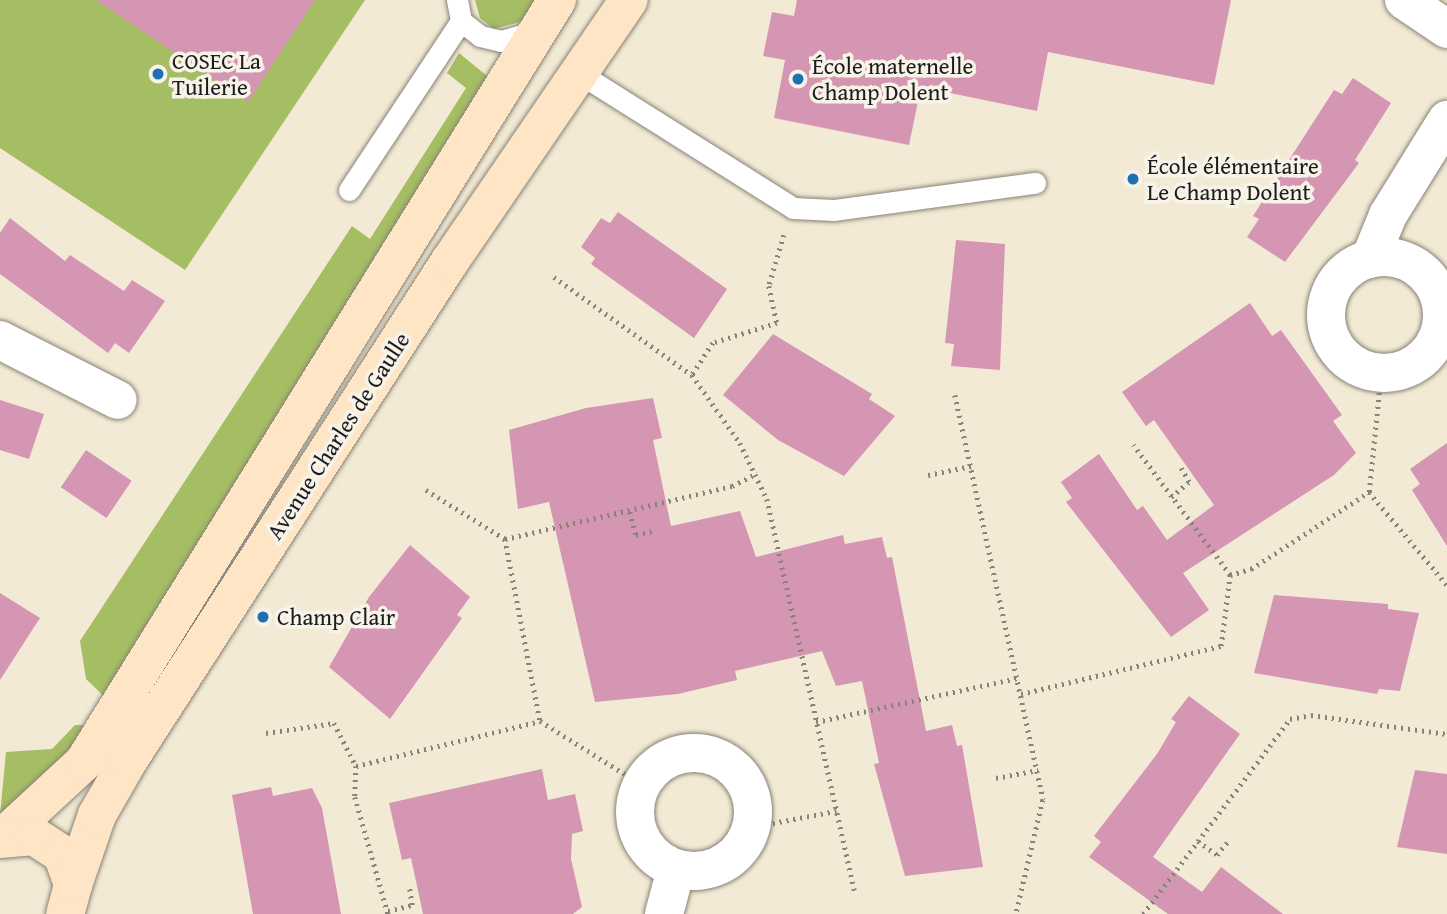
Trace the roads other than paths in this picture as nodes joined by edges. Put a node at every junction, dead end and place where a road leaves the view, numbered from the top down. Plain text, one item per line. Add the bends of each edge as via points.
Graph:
1 (629, 0) edge
2 (1404, 0) edge
3 (459, 10) edge
4 (547, 15) edge
5 (1447, 29) edge
6 (579, 73) junction
7 (1447, 120) edge
8 (1035, 183) dead end
9 (349, 190) dead end
10 (1370, 259) junction
11 (0, 340) edge
12 (118, 400) dead end
13 (1, 839) edge
14 (676, 869) junction
15 (73, 904) edge
16 (664, 914) edge

1 - 6 main road, Avenue Charles de Gaulle
2 - 5 street
3 - 4 lane via 480,36 501,41
3 - 9 lane
4 - 13 main road, Avenue Charles de Gaulle via 84,762
6 - 8 lane via 793,208 834,210
6 - 15 main road, Avenue Charles de Gaulle via 128,761 97,815
7 - 10 street via 1388,215
10 - 10 street via 1416,266 1442,306 1431,350 1409,368 1381,373 1348,360 1327,326 1336,284
11 - 12 street
13 - 15 main road, Avenue Charles de Gaulle via 18,835 50,844 62,854
14 - 14 street via 695,872 722,864 744,845 752,827 749,790 740,774 709,754 670,757 641,784 636,828 644,846
14 - 16 street

